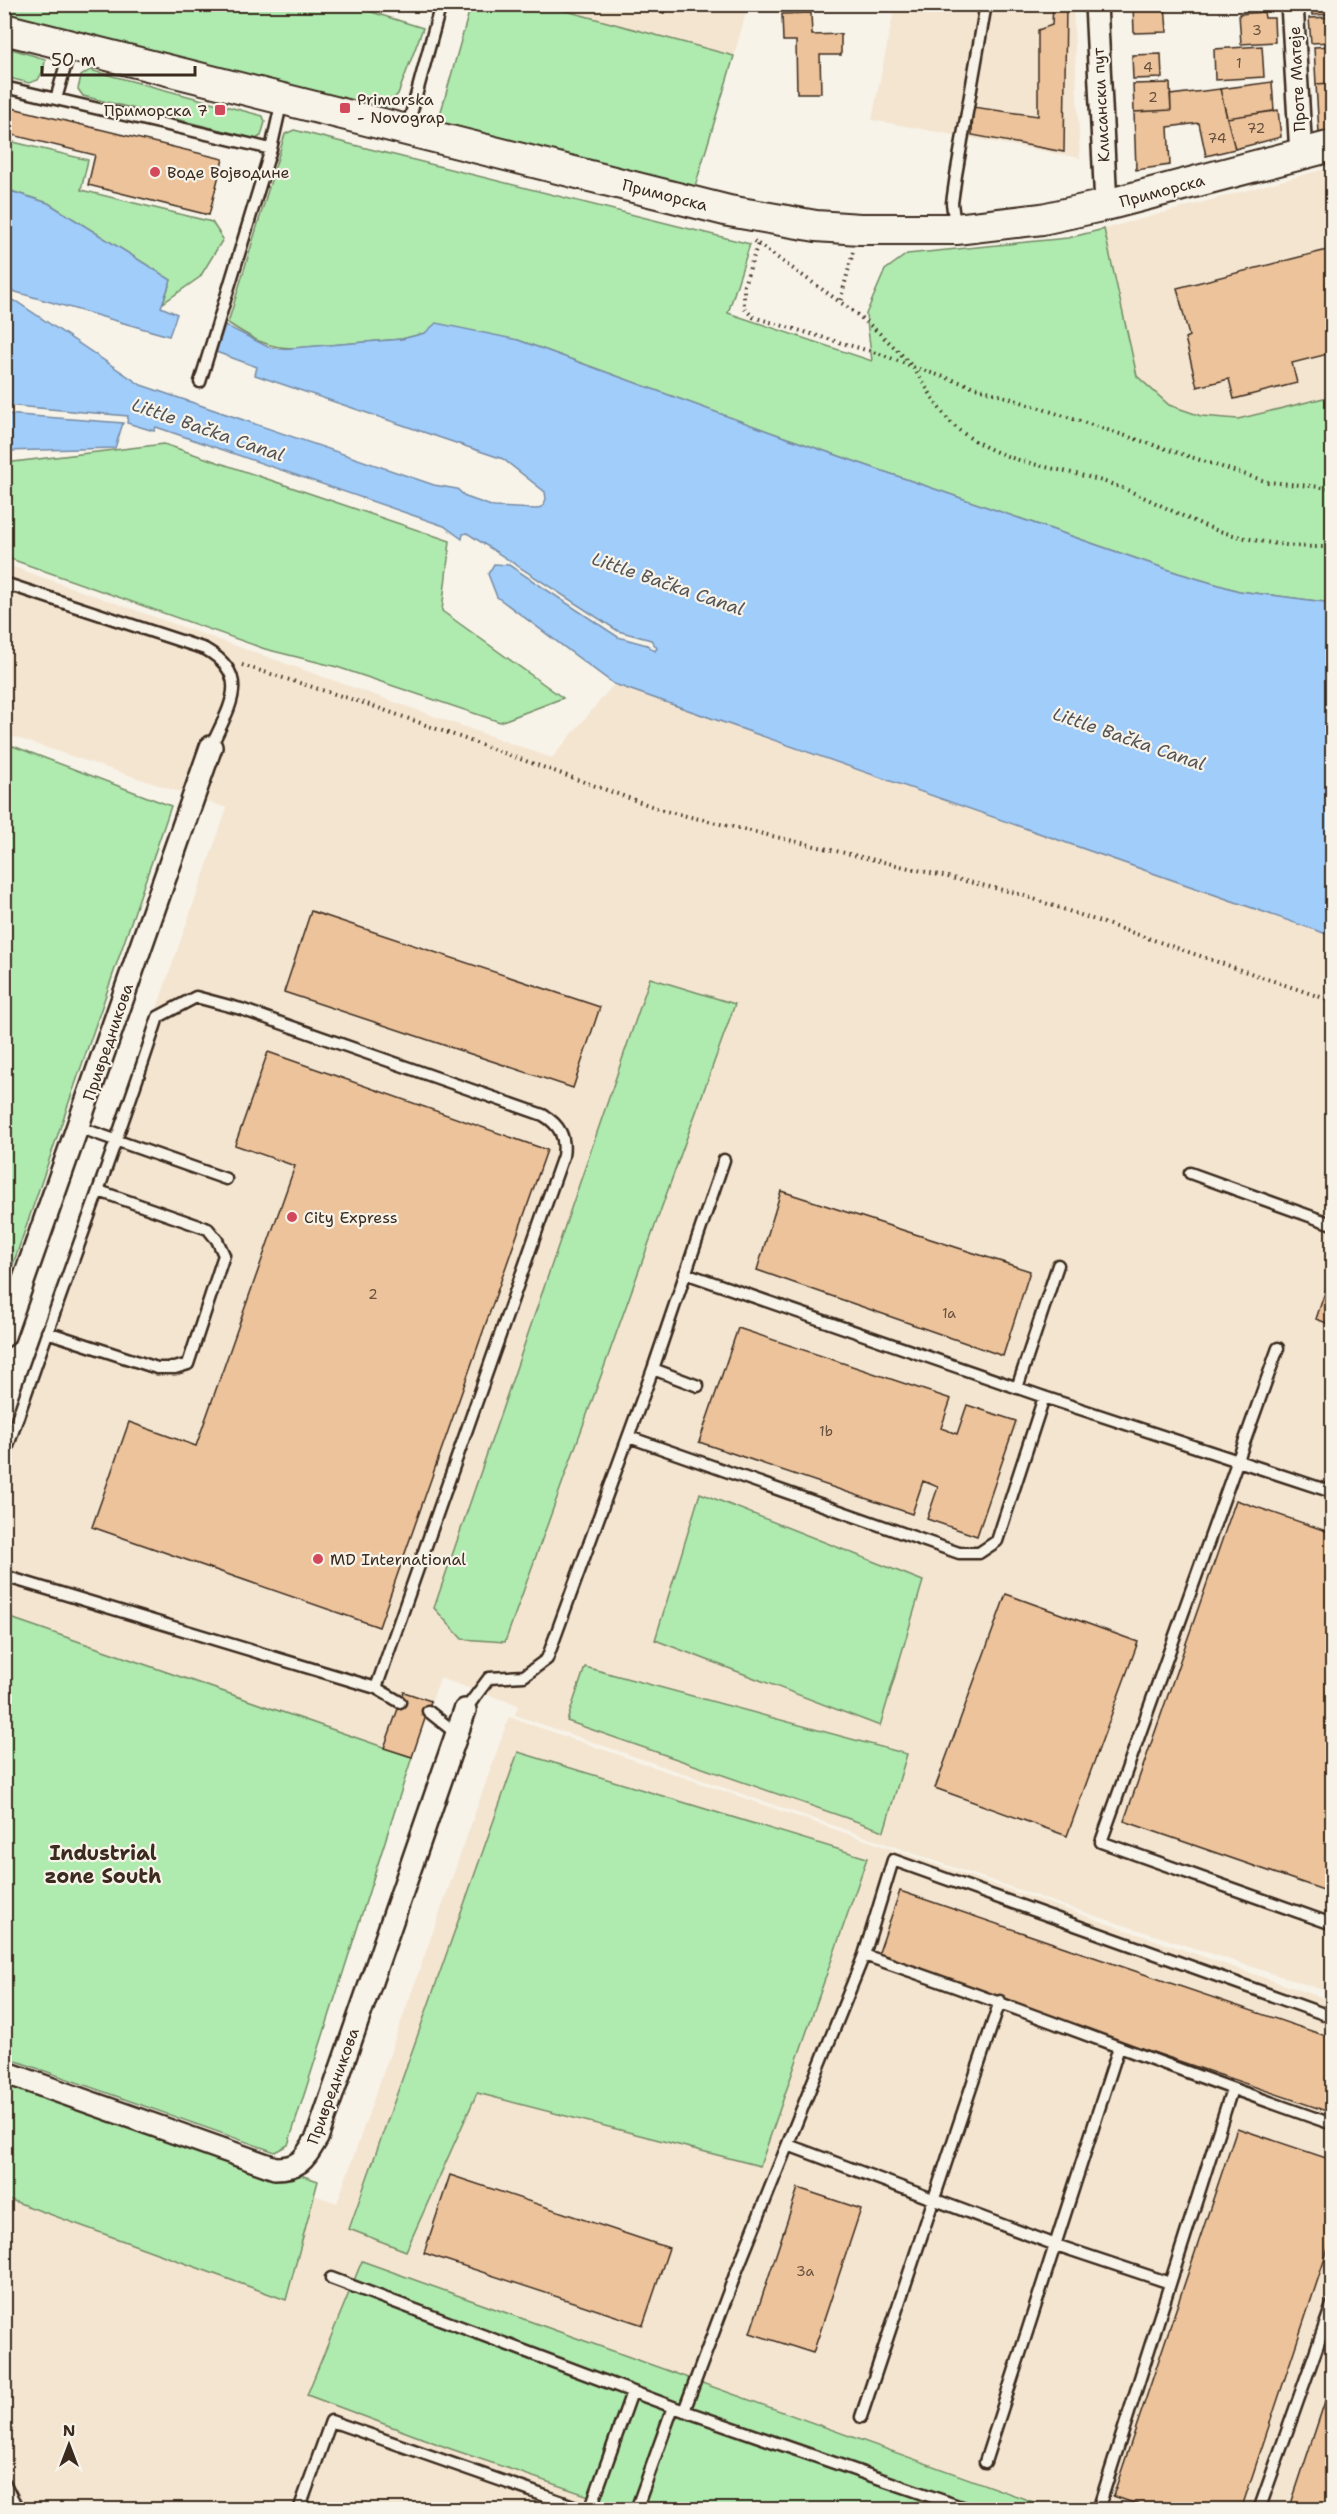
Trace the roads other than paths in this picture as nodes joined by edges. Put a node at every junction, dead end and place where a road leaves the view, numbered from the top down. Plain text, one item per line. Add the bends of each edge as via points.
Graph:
1 (441, 4) edge
2 (986, 4) edge
3 (1096, 4) edge
4 (1292, 4) edge
5 (4, 30) edge
6 (71, 46) junction
7 (4, 87) edge
8 (56, 99) junction
9 (282, 100) junction
10 (407, 131) junction
11 (1332, 146) edge
12 (271, 149) junction
13 (1301, 154) junction
14 (1106, 206) junction
15 (956, 229) junction
16 (200, 382) dead end
17 (4, 583) edge
18 (211, 747) joint
19 (78, 1127) junction
20 (118, 1141) junction
21 (724, 1160) dead end
22 (1190, 1173) dead end
23 (226, 1179) dead end
24 (99, 1191) junction
25 (1332, 1224) edge
26 (1058, 1264) dead end
27 (686, 1273) junction
28 (47, 1332) junction
29 (4, 1336) edge
30 (1278, 1348) dead end
31 (653, 1369) junction
32 (698, 1386) dead end
33 (1017, 1388) junction
34 (1044, 1397) junction
35 (628, 1437) junction
36 (4, 1458) edge
37 (1238, 1460) junction
38 (1332, 1492) edge
39 (4, 1576) edge
40 (376, 1688) junction
41 (400, 1702) dead end
42 (465, 1710) joint
43 (428, 1711) dead end
44 (457, 1734) junction
45 (1332, 1924) edge
46 (864, 1955) junction
47 (1000, 2001) junction
48 (1332, 2017) edge
49 (1119, 2047) junction
50 (4, 2072) edge
51 (1232, 2089) junction
52 (1332, 2124) edge
53 (788, 2145) junction
54 (935, 2199) junction
55 (1056, 2245) junction
56 (331, 2278) dead end
57 (1170, 2283) junction
58 (1332, 2304) edge
59 (632, 2392) junction
60 (673, 2407) junction
61 (684, 2411) junction
62 (861, 2416) dead end
63 (985, 2462) dead end
64 (4, 2482) edge
65 (18, 2510) edge
66 (299, 2510) edge
67 (585, 2510) edge
68 (590, 2510) edge
69 (636, 2510) edge
70 (970, 2510) edge
71 (1098, 2510) edge
72 (1259, 2510) edge

1 - 10 lane
2 - 15 lane via 952,203
3 - 14 street, Клисански пут
4 - 13 street, Проте Матеје
5 - 6 street, Приморска
6 - 8 lane
6 - 9 street, Приморска
7 - 8 lane
8 - 12 lane
9 - 10 street, Приморска
9 - 12 lane
10 - 15 street, Приморска via 779,220 860,229
11 - 13 street, Приморска
12 - 16 lane
13 - 14 street, Приморска
14 - 15 street, Приморска via 1042,219
17 - 18 lane via 205,649 224,660 233,674 234,689
18 - 19 street, Привредникова
19 - 20 lane
19 - 29 street, Привредникова
20 - 23 lane
20 - 24 lane
20 - 40 lane via 158,1017 196,997 241,1009 543,1116 556,1123 565,1142
21 - 27 lane
22 - 25 lane
24 - 28 lane
24 - 28 lane via 208,1229 218,1240 224,1255 188,1364 157,1368
26 - 33 lane
27 - 31 lane
27 - 33 lane
28 - 36 lane
30 - 37 lane
31 - 32 lane
31 - 35 lane
33 - 34 lane
34 - 35 lane via 997,1541 979,1553 959,1554
34 - 37 lane
35 - 42 lane via 547,1659 524,1676 489,1678
37 - 38 lane
37 - 45 lane via 1101,1842
39 - 40 lane
40 - 41 lane
42 - 44 street, Привредникова
43 - 44 lane
44 - 50 street, Привредникова via 317,2138 304,2159 291,2168 275,2168
46 - 47 lane
46 - 48 lane via 893,1860
46 - 53 lane
47 - 49 lane
47 - 54 lane
49 - 51 lane
49 - 55 lane
51 - 52 lane
51 - 57 lane
53 - 54 lane
53 - 61 lane
54 - 55 lane
54 - 62 lane
55 - 57 lane
55 - 63 lane
56 - 59 lane
57 - 71 lane
58 - 72 lane
59 - 60 lane
59 - 68 lane
60 - 61 lane
60 - 69 lane
61 - 70 lane
64 - 65 lane
66 - 67 lane via 331,2421

